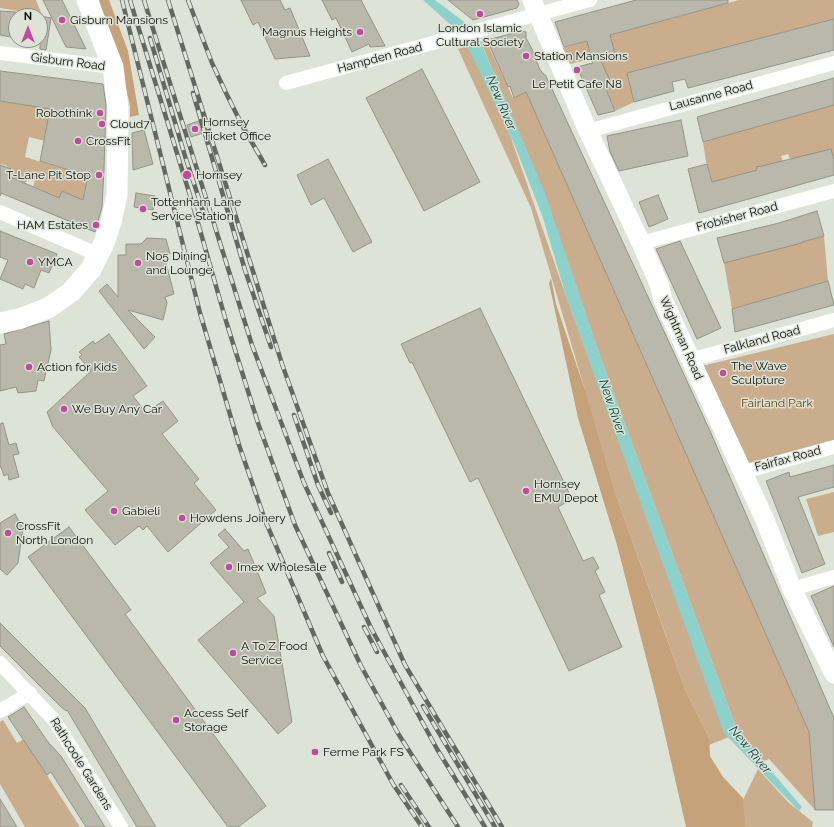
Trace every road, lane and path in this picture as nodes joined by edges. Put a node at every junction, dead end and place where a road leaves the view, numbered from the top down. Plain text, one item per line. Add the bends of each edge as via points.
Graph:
1 (87, 0) edge
2 (590, 0) edge
3 (535, 7) edge
4 (0, 53) edge
5 (834, 63) edge
6 (113, 67) junction
7 (286, 83) dead end
8 (588, 131) junction
9 (834, 191) edge
10 (0, 212) edge
11 (641, 243) junction
12 (98, 255) junction
13 (834, 320) edge
14 (0, 323) edge
15 (690, 360) junction
16 (834, 447) edge
17 (742, 472) junction
18 (834, 577) edge
19 (792, 589) junction
20 (0, 663) edge
21 (834, 674) edge
22 (30, 693) junction
23 (0, 711) edge
24 (121, 827) edge

1 - 6 main road
2 - 3 street, Hampden Road
3 - 7 street, Hampden Road via 476,31
3 - 8 main road, Wightman Road
4 - 6 street, Gisburn Road
5 - 8 street, Lausanne Road
6 - 12 main road via 118,108 117,195 111,222
8 - 11 main road, Wightman Road
9 - 11 street, Frobisher Road
10 - 12 street
11 - 15 main road, Wightman Road
12 - 14 main road via 86,276 58,302 41,311
13 - 15 street, Falkland Road
15 - 17 main road, Wightman Road
16 - 17 street, Fairfax Road
17 - 19 main road, Wightman Road via 765,520
18 - 19 street
19 - 21 main road, Wightman Road
20 - 22 street, Rathcoole Gardens
22 - 23 street
22 - 24 street, Rathcoole Gardens via 54,720

